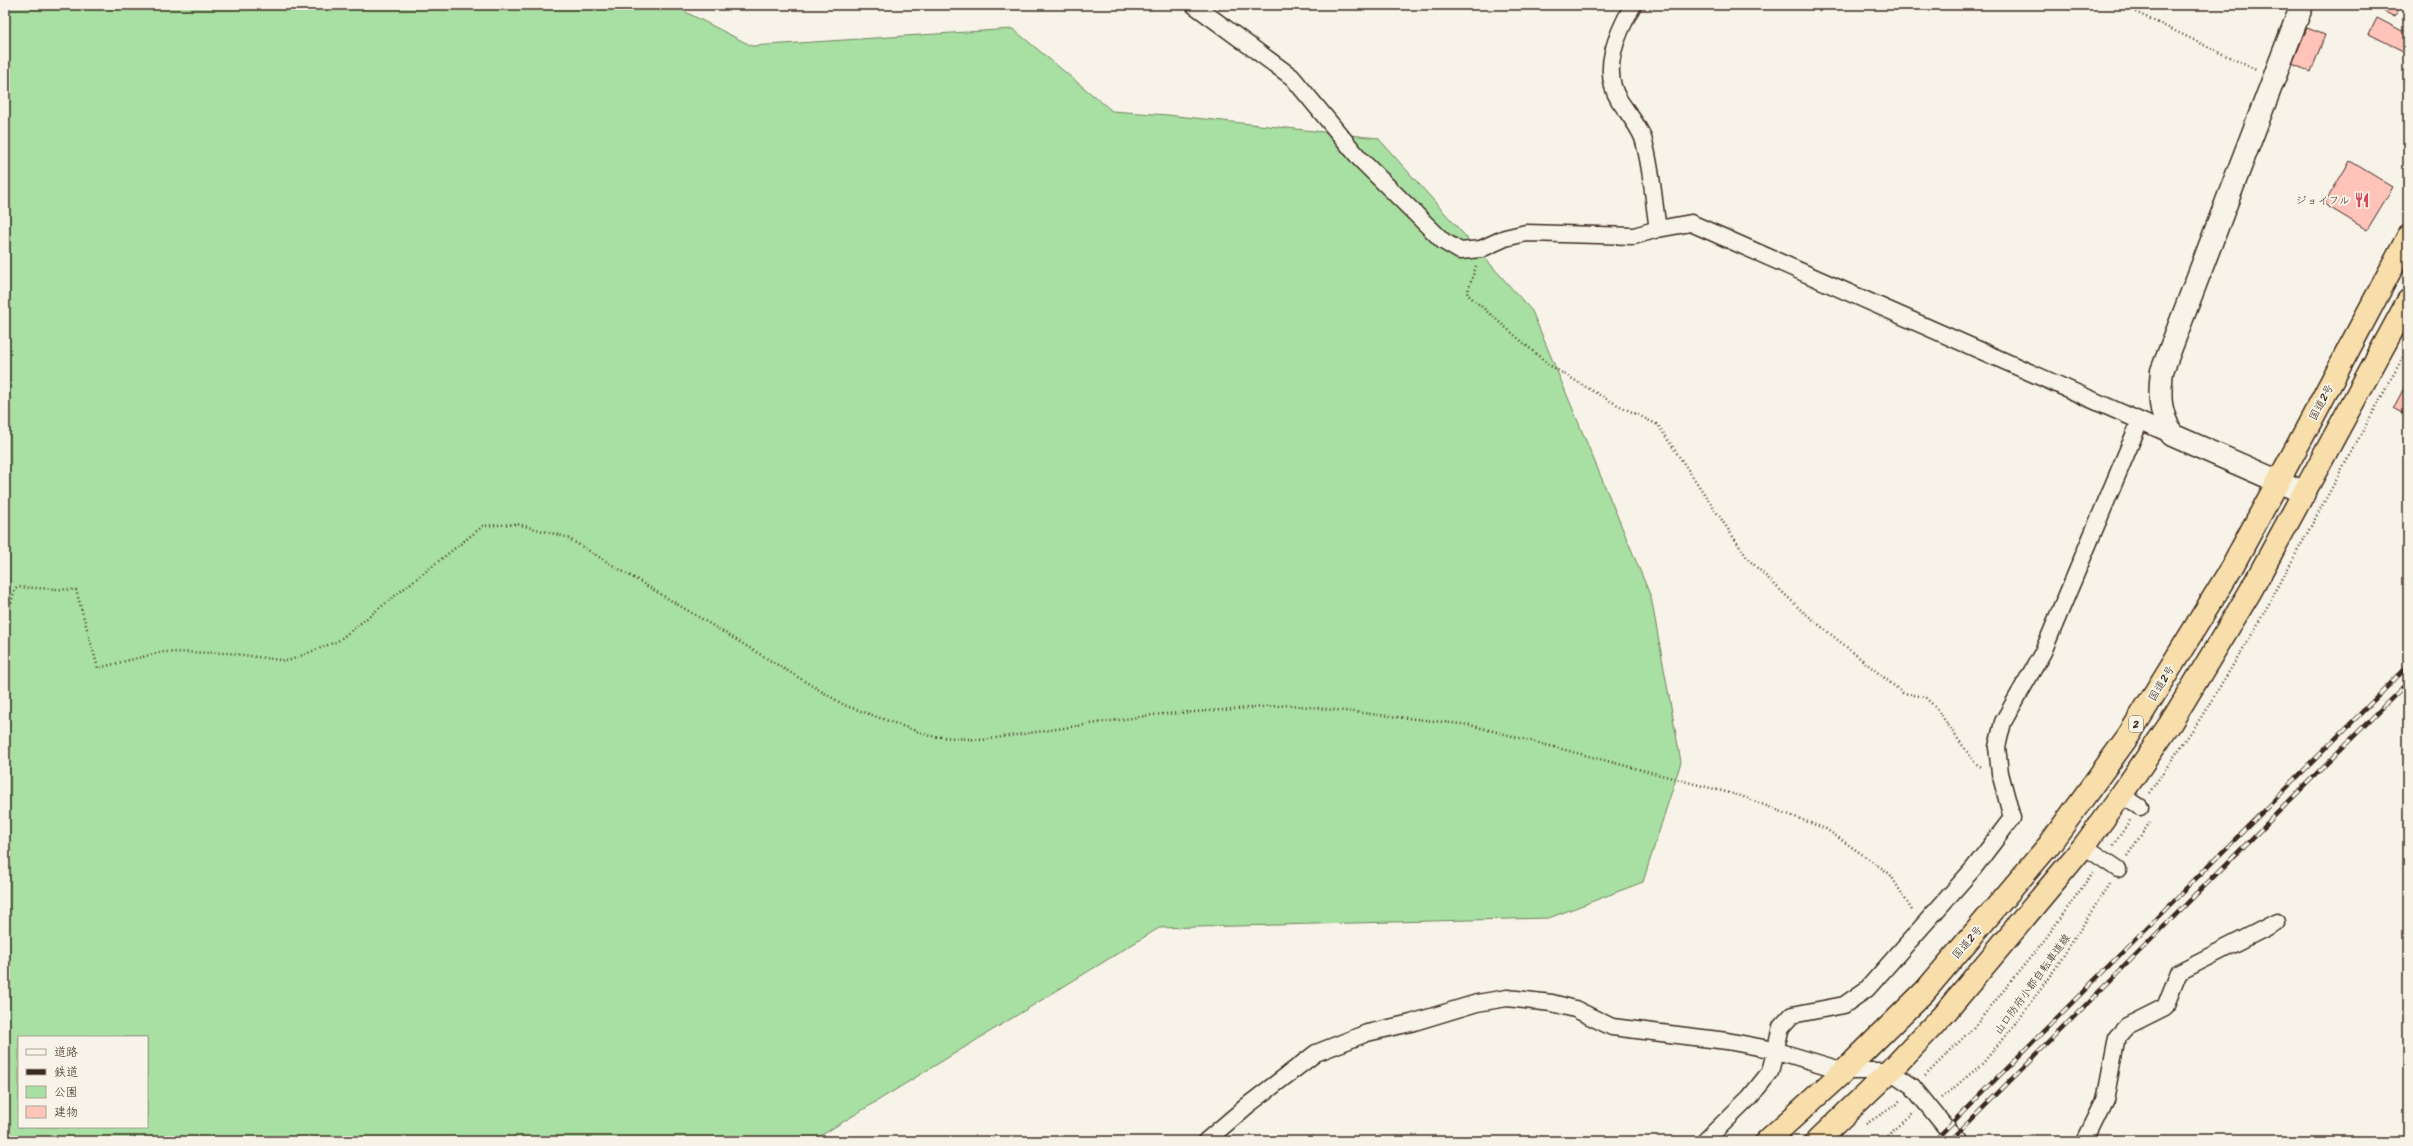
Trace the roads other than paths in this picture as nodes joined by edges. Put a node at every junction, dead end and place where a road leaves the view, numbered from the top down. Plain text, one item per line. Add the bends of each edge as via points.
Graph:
1 (1194, 5) edge
2 (1633, 5) edge
3 (2302, 5) edge
4 (1658, 228) junction
5 (2408, 236) edge
6 (2408, 302) edge
7 (2140, 421) junction
8 (2172, 435) junction
9 (2278, 482) junction
10 (2306, 493) junction
11 (2121, 795) junction
12 (2140, 807) road end
13 (2084, 846) junction
14 (2118, 869) road end
15 (2277, 922) dead end
16 (1774, 1050) junction
17 (1844, 1071) junction
18 (1890, 1071) junction
19 (1206, 1141) edge
20 (1705, 1141) edge
21 (1767, 1141) edge
22 (1817, 1141) edge
23 (1960, 1141) edge
24 (2085, 1141) edge

1 - 4 street via 1292,77 1360,159 1443,241 1460,251 1481,249 1505,238 1526,233 1634,236
2 - 4 street via 1620,28 1611,56 1611,72 1618,98 1642,138
3 - 8 street via 2162,371 2159,399 2163,417
4 - 7 street via 1691,223
5 - 9 highway, 国道2号 / 2
6 - 10 highway
7 - 8 street
7 - 16 street via 2043,652 2004,722 1997,747 2000,772 2012,818 1973,869 1867,989 1844,1005 1792,1015 1781,1027
8 - 9 street
9 - 10 street
9 - 17 highway, 国道2号 / 2 via 2228,574 2129,735 2054,839 1925,991
10 - 11 highway via 2250,592 2178,710
11 - 12 street
11 - 13 highway
13 - 14 street
13 - 18 highway via 1944,1014
15 - 24 street via 2179,972 2165,1007 2127,1026 2117,1037 2105,1100
16 - 17 street
16 - 19 street via 1612,1027 1575,1008 1552,1003 1507,998 1477,1002 1411,1023 1368,1033 1316,1052
16 - 20 street via 1770,1072 1750,1097
17 - 18 street
17 - 21 highway, 国道2号 / 2
18 - 22 highway
18 - 23 street via 1912,1086 1946,1129

